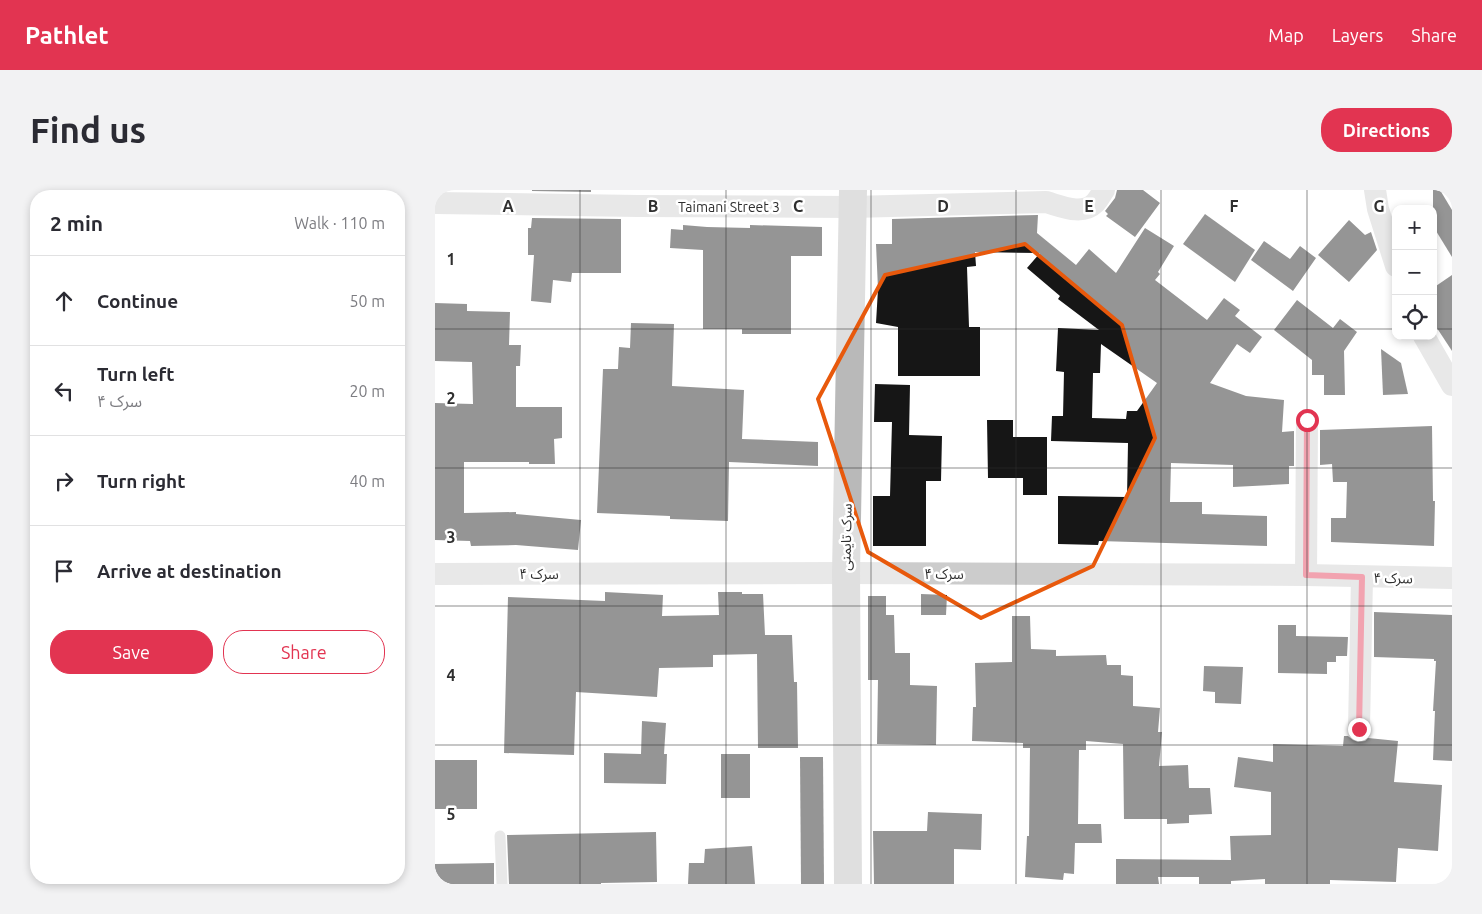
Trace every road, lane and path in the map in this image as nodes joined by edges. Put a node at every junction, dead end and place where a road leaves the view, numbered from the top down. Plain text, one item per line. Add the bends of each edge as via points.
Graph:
1 (1104, 190) edge
2 (1375, 190) edge
3 (853, 199) edge
4 (435, 203) edge
5 (1392, 253) edge
6 (1426, 340) edge
7 (1452, 385) edge
8 (1307, 420) dead end
9 (845, 573) junction
10 (435, 574) edge
11 (1306, 575) junction
12 (1362, 577) junction
13 (1452, 578) edge
14 (1359, 729) dead end
15 (500, 836) dead end
16 (501, 884) edge
17 (848, 884) edge

1 - 3 street, Taimani Street 3 via 1095,203 1081,210 1046,202
2 - 5 street
3 - 4 street, Taimani Street 3 via 648,206
3 - 9 main road, سرک تایمنی
6 - 7 street
8 - 11 street
9 - 10 street, سرک ۴
9 - 11 street, سرک ۴
9 - 17 main road, سرک تایمنی
11 - 12 street, سرک ۴
12 - 13 street, سرک ۴
12 - 14 street
15 - 16 lane

